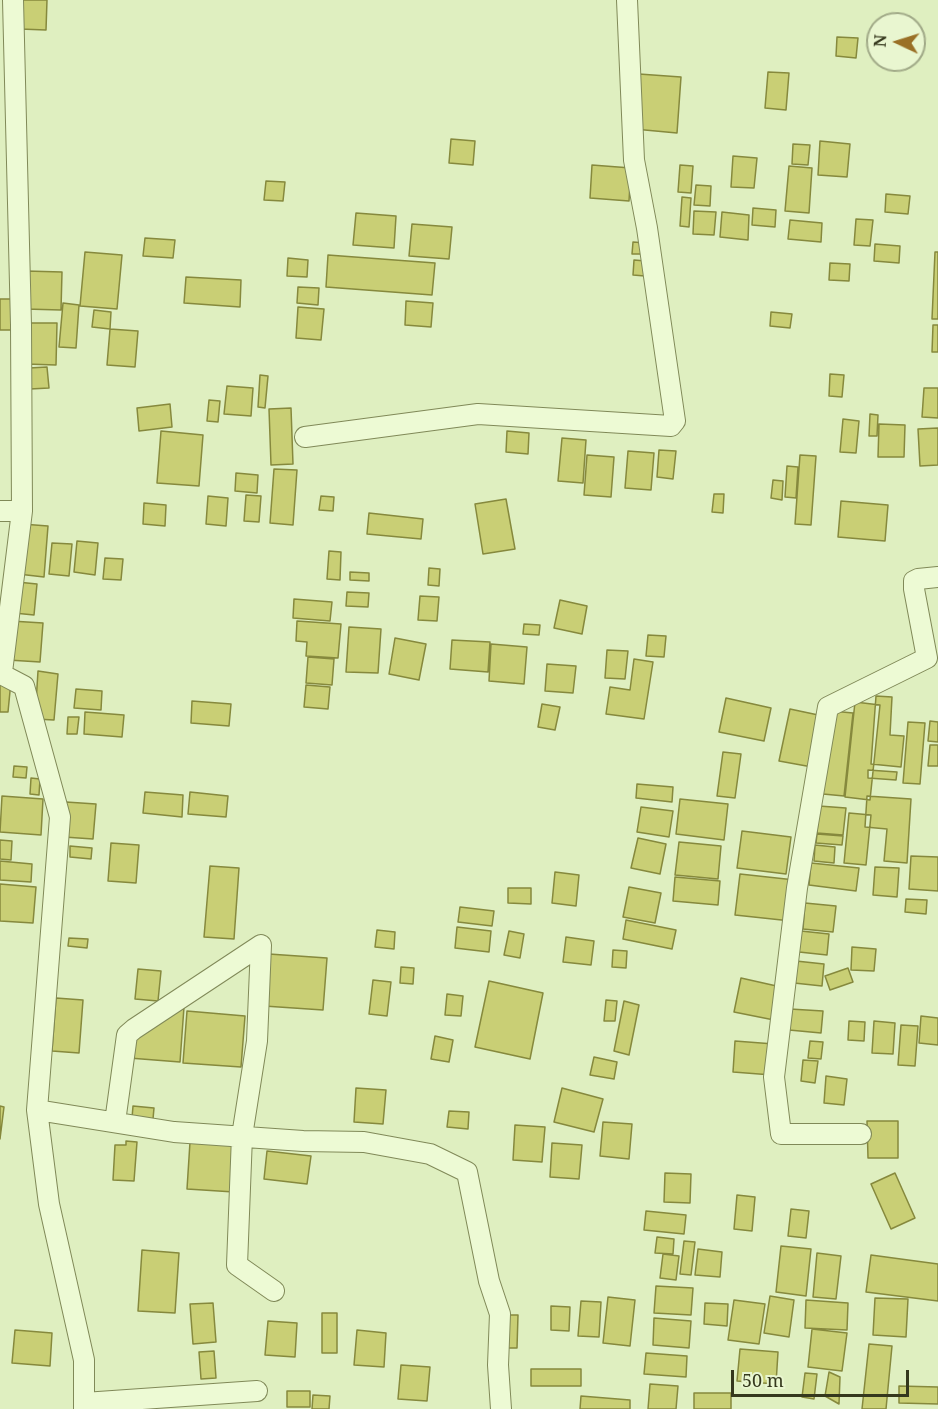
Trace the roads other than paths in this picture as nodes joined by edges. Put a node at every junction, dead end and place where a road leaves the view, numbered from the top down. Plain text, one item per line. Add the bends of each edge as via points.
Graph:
1 (13, 0) edge
2 (627, 0) edge
3 (305, 437) dead end
4 (0, 511) edge
5 (21, 511) junction
6 (938, 577) edge
7 (37, 1110) junction
8 (115, 1122) junction
9 (861, 1134) dead end
10 (242, 1136) junction
11 (274, 1291) dead end
12 (257, 1391) dead end
13 (84, 1406) edge
14 (501, 1409) edge

1 - 5 street
2 - 3 street via 634,160 675,421 671,426 478,414
4 - 5 street
5 - 7 street via 2,672 24,686 60,825
6 - 9 street via 914,581 927,658 828,707 797,888 774,1077 781,1134
7 - 8 street
7 - 13 street via 49,1204 84,1360
8 - 10 street
8 - 10 street via 127,1035 261,945 257,1041
10 - 11 street via 237,1265
10 - 14 street via 364,1142 430,1154 466,1172 489,1281 500,1314
12 - 13 street

